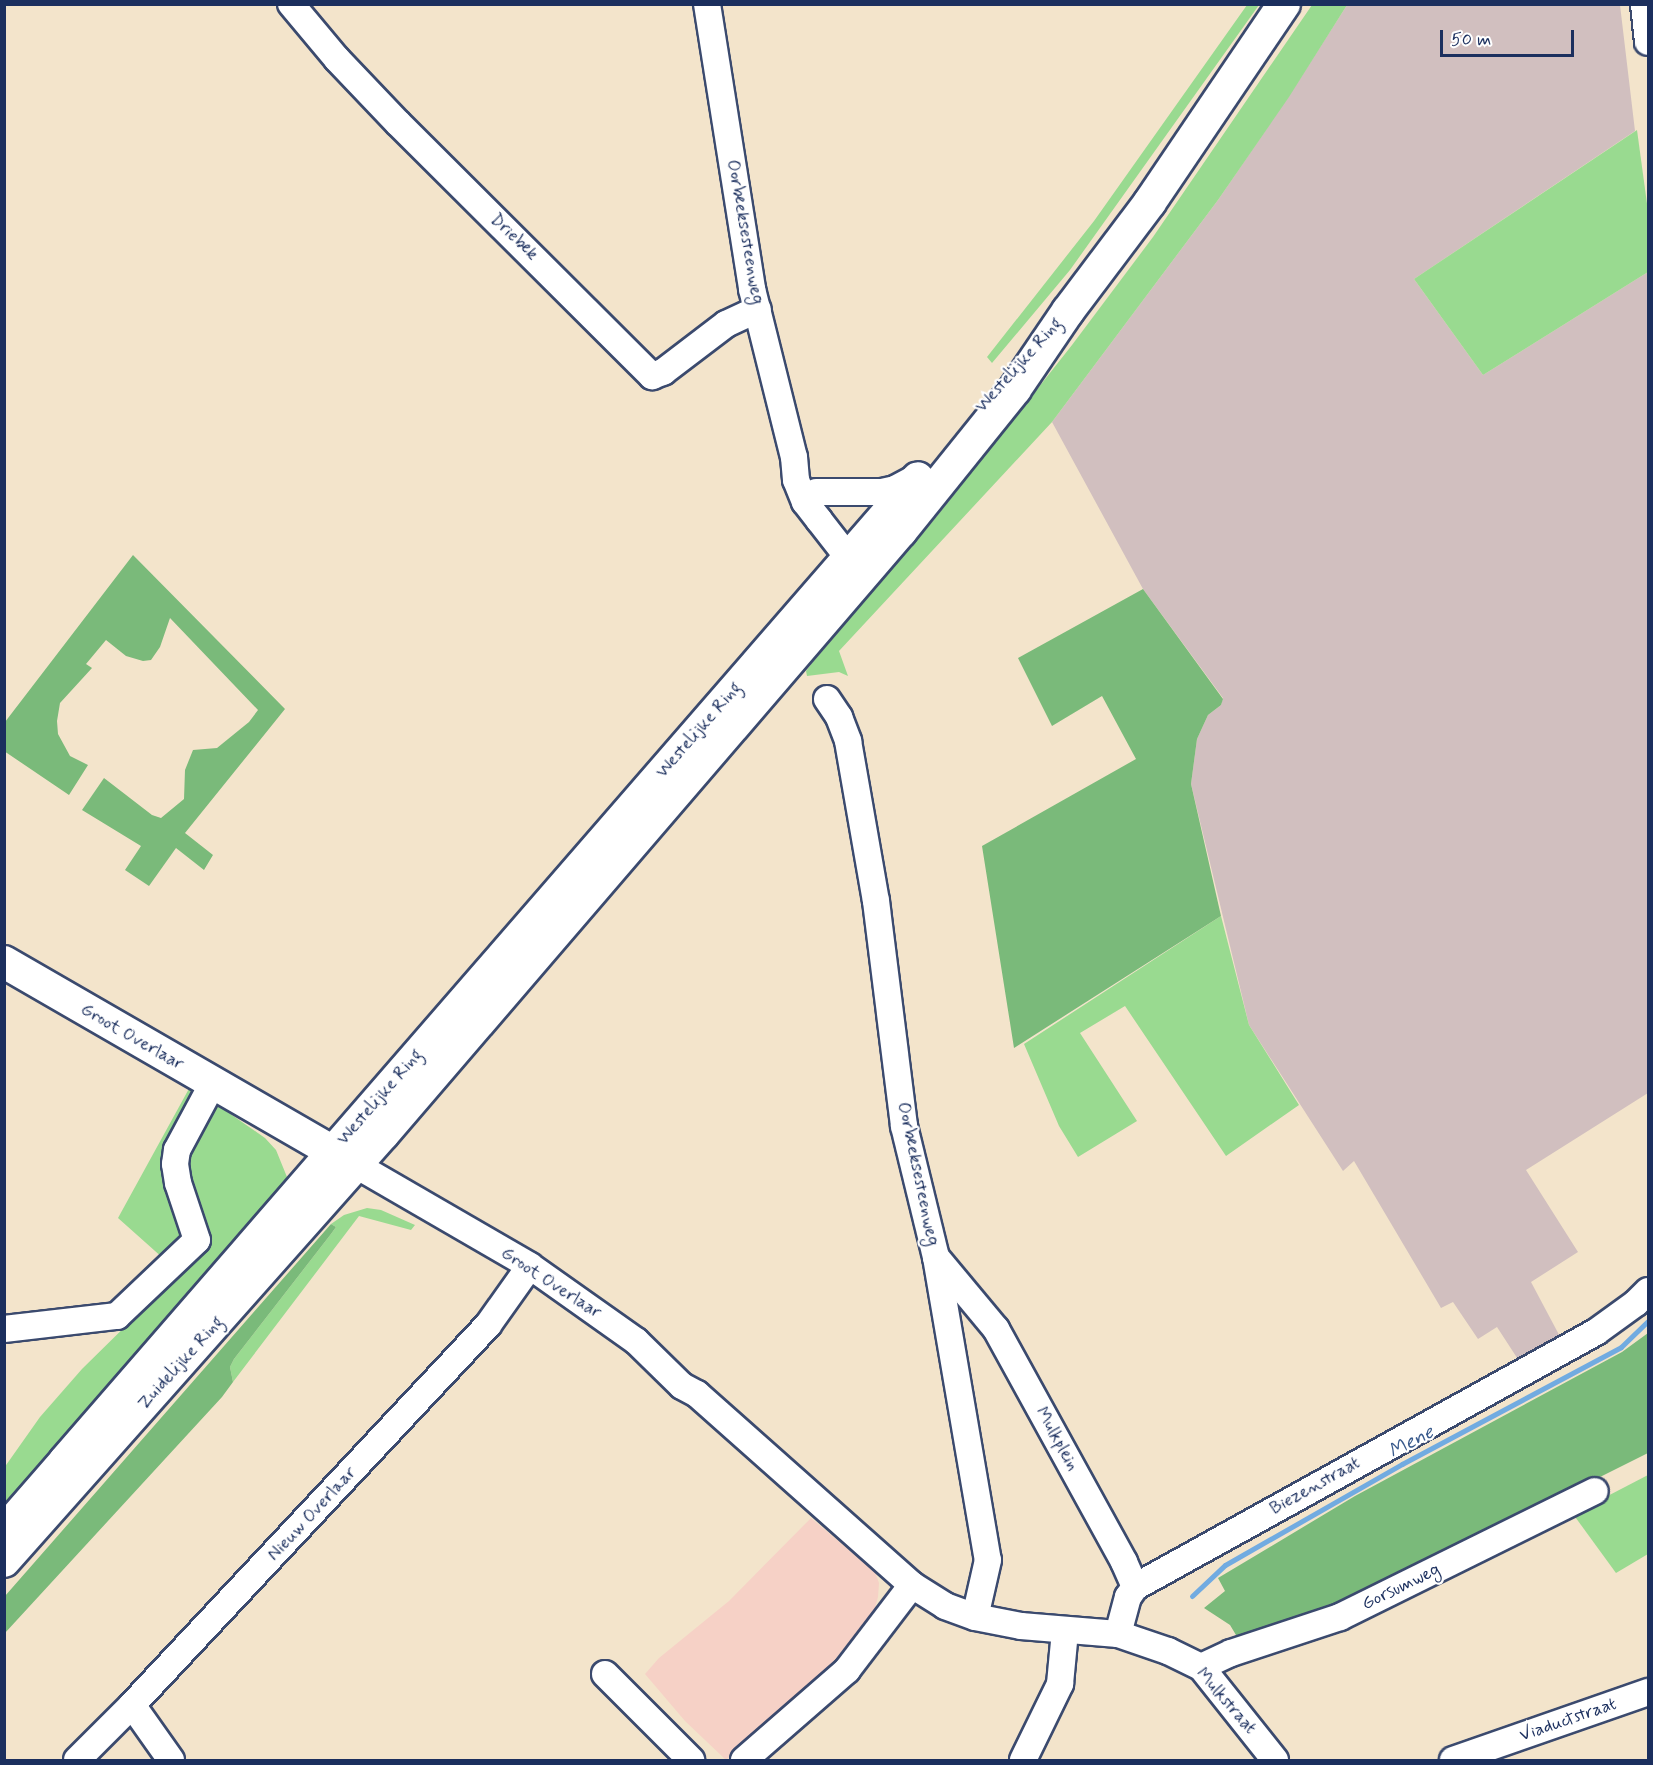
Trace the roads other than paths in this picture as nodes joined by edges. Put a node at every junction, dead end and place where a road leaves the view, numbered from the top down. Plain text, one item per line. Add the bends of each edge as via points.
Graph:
1 (291, 4) edge
2 (707, 4) edge
3 (1284, 4) edge
4 (1644, 4) edge
5 (1648, 42) edge
6 (758, 309) junction
7 (1068, 311) junction
8 (794, 457) junction
9 (918, 477) junction
10 (816, 492) junction
11 (864, 558) junction
12 (827, 699) dead end
13 (4, 962) edge
14 (213, 1083) junction
15 (344, 1158) junction
16 (936, 1257) junction
17 (530, 1266) junction
18 (1648, 1291) edge
19 (4, 1329) edge
20 (65, 1461) joint
21 (1595, 1491) dead end
22 (4, 1531) edge
23 (4, 1561) edge
24 (912, 1585) junction
25 (1135, 1587) junction
26 (975, 1617) junction
27 (1065, 1631) junction
28 (1118, 1634) junction
29 (1201, 1667) junction
30 (605, 1674) dead end
31 (1648, 1692) edge
32 (132, 1705) junction
33 (77, 1761) edge
34 (171, 1761) edge
35 (691, 1761) edge
36 (744, 1761) edge
37 (1023, 1761) edge
38 (1275, 1761) edge
39 (1453, 1761) edge

1 - 6 street, Driebek via 398,123 652,376 663,372 726,324
2 - 6 street, Oorbeeksesteenweg
3 - 7 main road, Westelijke Ring via 1150,202
4 - 5 street
6 - 8 street, Oorbeeksesteenweg
7 - 9 main road, Westelijke Ring
7 - 11 main road, Westelijke Ring via 1015,389
8 - 10 street, Oorbeeksesteenweg
8 - 11 street, Oorbeeksesteenweg via 796,480 805,502
9 - 10 street via 882,492
9 - 11 main road, Westelijke Ring
10 - 11 street, Oorbeeksesteenweg
11 - 15 main road, Westelijke Ring
12 - 16 street, Oorbeeksesteenweg via 848,741 876,901 904,1126
13 - 14 main road, Groot Overlaar
14 - 15 main road, Groot Overlaar
14 - 19 street via 177,1150 175,1164 197,1240 117,1316
15 - 17 street, Groot Overlaar
15 - 20 main road, Zuidelijke Ring
15 - 23 main road, Zuidelijke Ring
16 - 25 street, Mulkplein via 996,1329
16 - 26 street, Oorbeeksesteenweg via 988,1560
17 - 24 street, Groot Overlaar via 636,1341 682,1386 697,1394
17 - 32 street, Nieuw Overlaar via 488,1324
18 - 25 street, Biezenstraat via 1596,1332
20 - 22 highway, Zuidelijke Ring
21 - 29 street, Gorsumweg via 1340,1617 1231,1653
24 - 26 street, Groot Overlaar via 945,1606
24 - 36 street via 847,1670
25 - 28 street via 1128,1597
26 - 27 street, Groot Overlaar
27 - 28 street, Mulkstraat
27 - 37 street via 1060,1684
28 - 29 street, Mulkstraat via 1152,1644
29 - 38 street, Mulkstraat
30 - 35 street
31 - 39 street, Viaductstraat
32 - 33 street, Nieuw Overlaar
32 - 34 street

